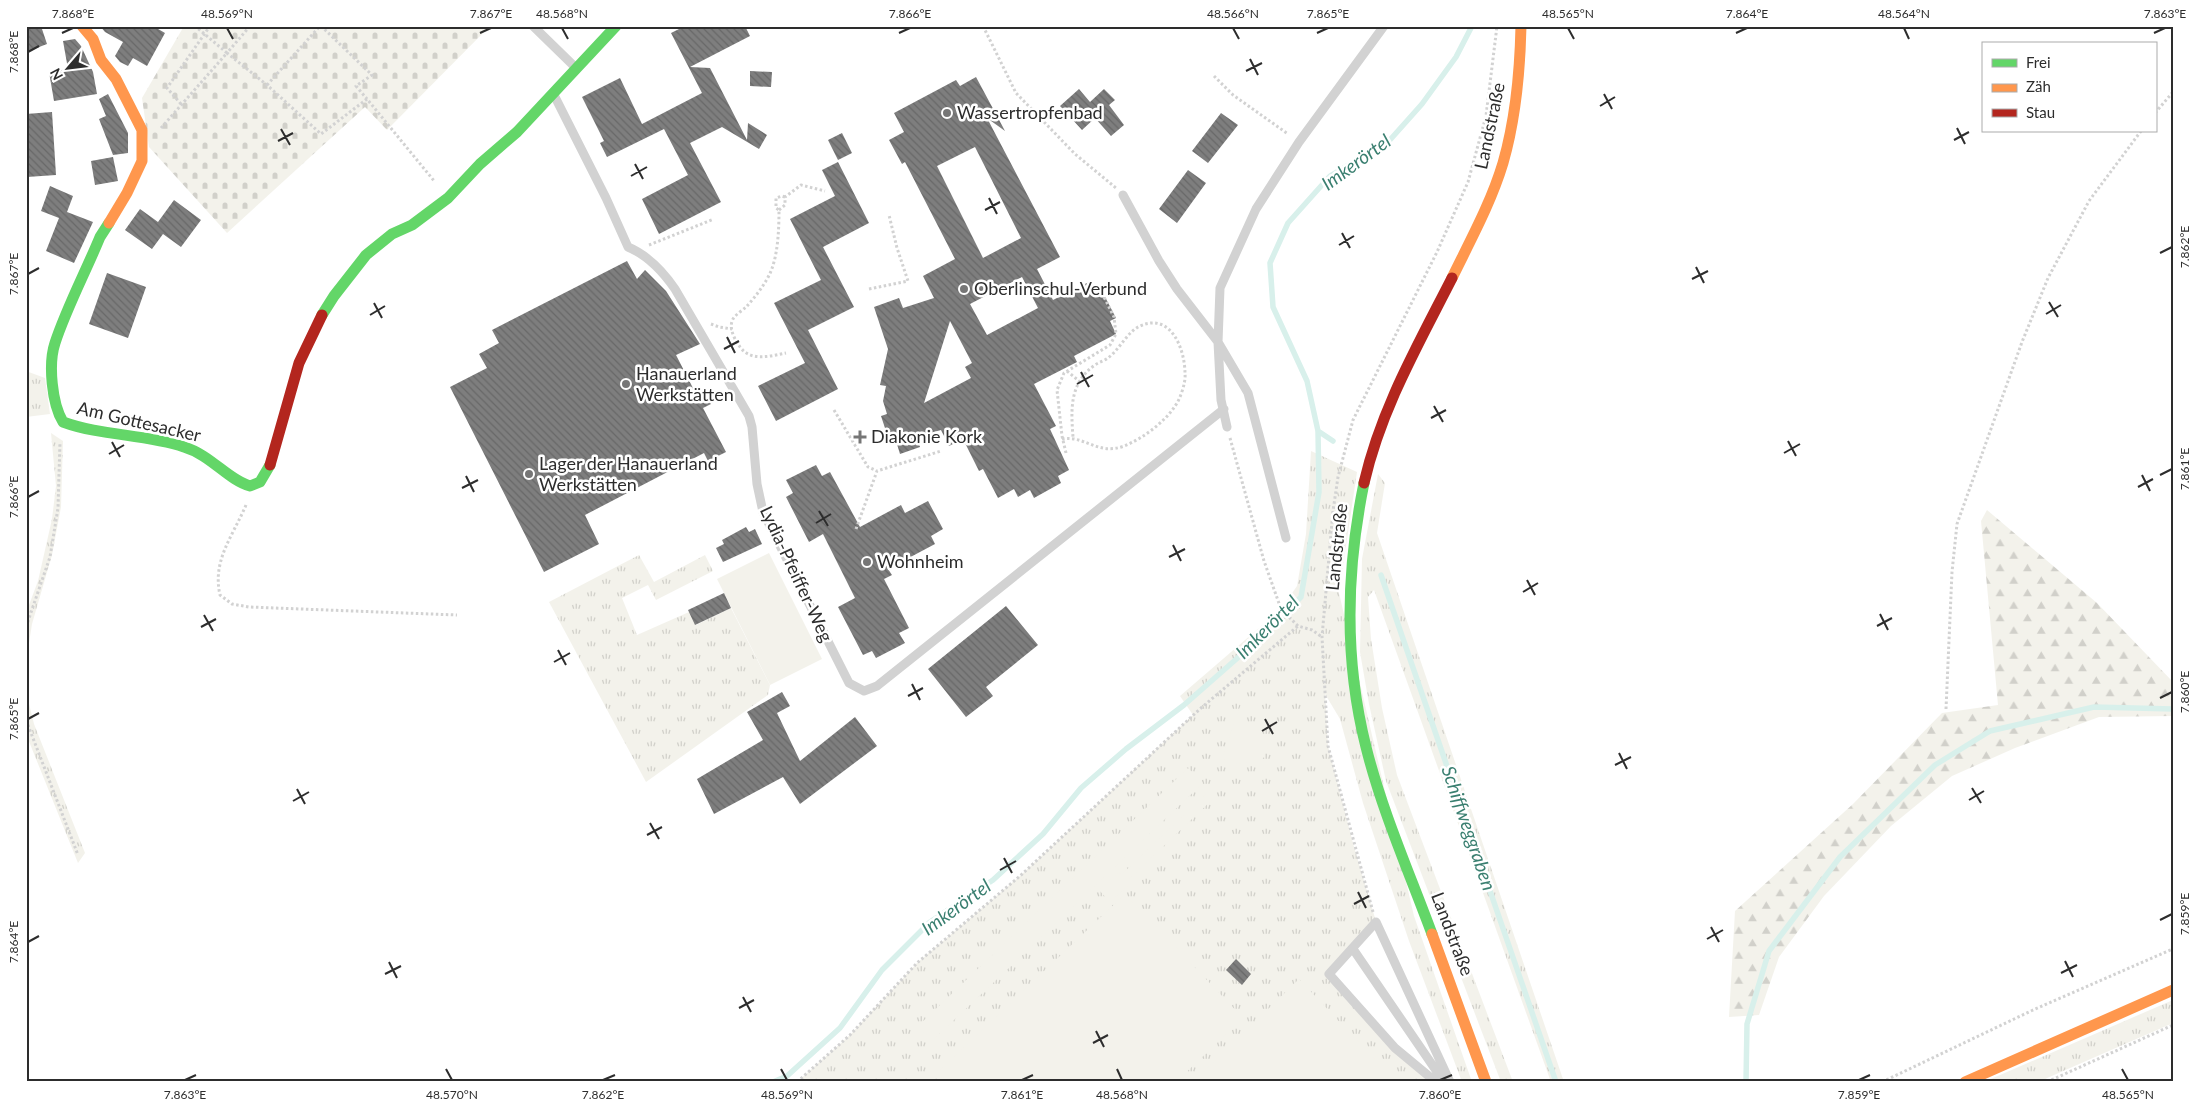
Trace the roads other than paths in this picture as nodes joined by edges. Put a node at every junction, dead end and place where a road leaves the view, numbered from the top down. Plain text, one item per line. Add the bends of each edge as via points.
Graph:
1 (82, 26) edge
2 (533, 26) edge
3 (616, 26) edge
4 (1384, 26) edge
5 (1521, 26) edge
6 (577, 69) junction
7 (554, 95) junction
8 (1123, 195) road end
9 (1218, 342) junction
10 (1224, 409) junction
11 (1227, 427) road end
12 (1286, 538) dead end
13 (1353, 949) junction
14 (2173, 990) edge
15 (1436, 1082) edge
16 (1444, 1082) edge
17 (1450, 1082) edge
18 (1486, 1082) edge
19 (1966, 1082) edge

1 - 7 main road, Am Gottesacker via 93,39 101,60 116,78 142,130 142,161 127,194 100,237 54,345 52,386 57,412 63,422 71,426 199,452 250,487 262,479 270,464 299,364 334,296 366,255 392,234 438,207
2 - 6 lane
3 - 6 main road
4 - 9 lane via 1299,142 1256,209 1220,288
5 - 18 main road, Landstraße via 1515,101 1505,155 1470,239 1391,398 1377,436 1355,522 1348,593 1355,688 1376,784 1464,1014
6 - 7 main road
7 - 10 lane, Lydia-Pfeiffer-Weg via 628,247 666,276 741,401 752,427 763,512 849,684 864,692 877,686
8 - 9 lane via 1177,289
9 - 10 lane
9 - 12 lane via 1248,393
10 - 11 lane
13 - 15 lane via 1329,974 1395,1048
13 - 16 lane
13 - 17 lane via 1376,922
14 - 19 main road

